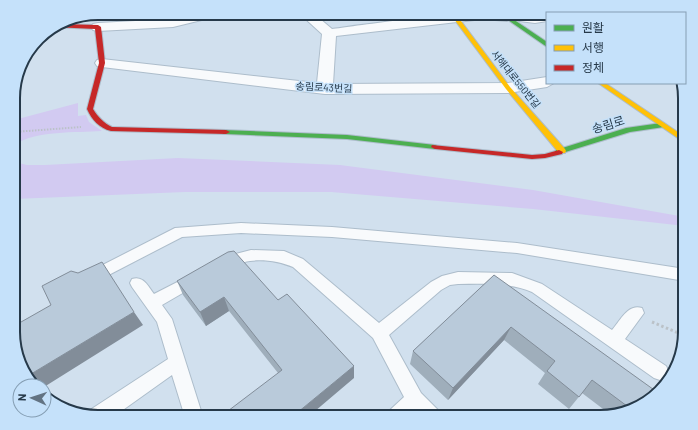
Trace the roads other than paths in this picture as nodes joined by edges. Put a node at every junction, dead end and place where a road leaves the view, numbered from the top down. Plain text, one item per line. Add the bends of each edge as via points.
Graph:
1 (185, 20) edge
2 (313, 20) edge
3 (439, 20) edge
4 (457, 20) edge
5 (511, 20) edge
6 (530, 20) edge
7 (541, 20) edge
8 (68, 26) edge
9 (98, 27) junction
10 (329, 33) junction
11 (546, 44) edge
12 (102, 63) junction
13 (546, 82) edge
14 (602, 84) edge
15 (508, 88) junction
16 (325, 89) junction
17 (661, 125) junction
18 (678, 136) edge
19 (562, 151) junction
20 (678, 274) edge
21 (87, 280) edge
22 (137, 282) dead end
23 (152, 303) junction
24 (636, 313) road end
25 (379, 333) junction
26 (614, 340) junction
27 (177, 362) junction
28 (660, 372) dead end
29 (415, 399) junction
30 (107, 410) edge
31 (192, 410) edge
32 (404, 410) edge
33 (425, 410) edge

1 - 9 street via 173,23
2 - 10 street
3 - 10 street
4 - 15 street, 서해대로550번길
5 - 11 street
6 - 7 lane
8 - 9 street
9 - 12 street
10 - 16 street
12 - 16 street, 송림로43번길
12 - 19 street, 송림로 via 90,109 98,122 125,130 271,132 347,137 532,157
13 - 15 street, 송림로43번길
14 - 17 street, 송림로
15 - 16 street, 송림로43번길
15 - 19 street, 서해대로550번길
17 - 18 street, 송림로
17 - 19 street, 송림로 via 629,130
20 - 21 lane via 517,248 332,232 241,228 180,232
22 - 23 lane
23 - 25 lane via 228,260 251,255 284,256 298,263
23 - 27 lane via 164,319
24 - 26 lane
25 - 26 lane via 436,286 447,280 512,279 537,288
25 - 29 lane
26 - 28 lane
27 - 30 lane
27 - 31 lane
29 - 32 lane
29 - 33 lane

